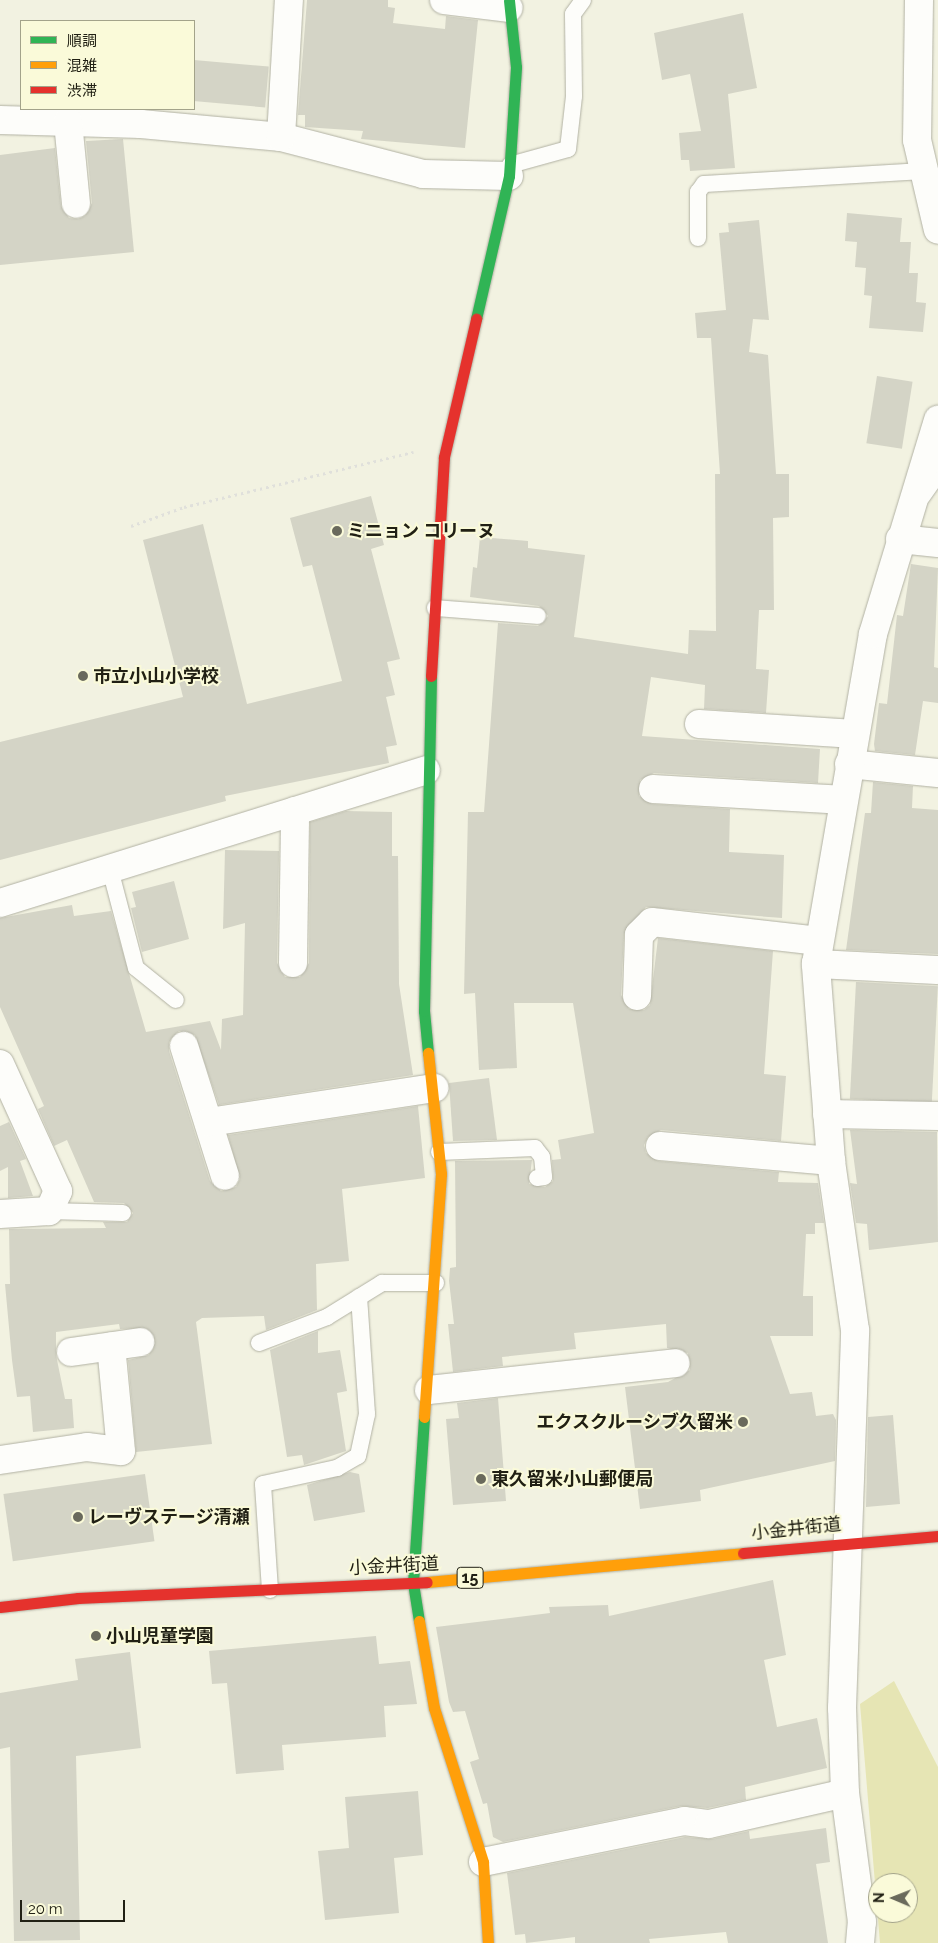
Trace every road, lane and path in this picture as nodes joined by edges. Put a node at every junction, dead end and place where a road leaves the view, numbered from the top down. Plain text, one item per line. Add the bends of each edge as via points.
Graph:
1 (289, 0) edge
2 (444, 0) edge
3 (583, 0) edge
4 (919, 0) edge
5 (509, 4) edge
6 (36, 115) edge
7 (0, 120) edge
8 (68, 122) junction
9 (281, 138) junction
10 (510, 170) junction
11 (924, 170) junction
12 (76, 204) dead end
13 (938, 230) edge
14 (698, 238) dead end
15 (938, 420) edge
16 (446, 444) junction
17 (938, 474) edge
18 (131, 526) dead end
19 (904, 529) junction
20 (938, 543) edge
21 (435, 608) junction
22 (538, 616) dead end
23 (699, 724) dead end
24 (855, 734) junction
25 (849, 764) junction
26 (426, 770) junction
27 (938, 773) edge
28 (653, 789) dead end
29 (841, 800) junction
30 (295, 811) junction
31 (110, 869) junction
32 (0, 903) edge
33 (818, 953) junction
34 (293, 963) dead end
35 (938, 970) edge
36 (637, 996) dead end
37 (176, 1000) dead end
38 (184, 1046) dead end
39 (0, 1064) edge
40 (434, 1088) junction
41 (827, 1114) junction
42 (938, 1116) edge
43 (209, 1122) junction
44 (660, 1146) dead end
45 (439, 1152) junction
46 (831, 1161) junction
47 (225, 1176) dead end
48 (537, 1178) dead end
49 (49, 1211) junction
50 (123, 1212) dead end
51 (0, 1214) edge
52 (436, 1284) junction
53 (359, 1297) junction
54 (140, 1342) dead end
55 (259, 1343) dead end
56 (110, 1346) junction
57 (71, 1352) dead end
58 (676, 1363) dead end
59 (429, 1390) junction
60 (0, 1460) edge
61 (938, 1536) edge
62 (847, 1541) junction
63 (413, 1583) junction
64 (270, 1590) junction
65 (0, 1607) edge
66 (845, 1792) junction
67 (483, 1862) junction
68 (488, 1943) edge
69 (860, 1943) edge

1 - 9 street
2 - 5 street
3 - 10 lane via 573,14 574,96 568,149
4 - 11 street via 915,94
5 - 10 street via 516,67
6 - 7 street
6 - 8 street
8 - 9 street via 141,124
8 - 12 street
9 - 10 street via 423,174
10 - 16 street
11 - 13 street
11 - 14 lane via 704,184 698,192
15 - 19 street
16 - 18 path via 184,507
16 - 21 street
17 - 19 lane
19 - 20 street
19 - 24 street via 873,634
21 - 22 lane
21 - 26 street
23 - 24 street
24 - 25 street
25 - 27 street
25 - 29 street
26 - 30 street
26 - 40 street via 424,1011
28 - 29 street
29 - 33 street
30 - 31 street
30 - 34 street
31 - 32 street
31 - 37 lane via 136,968
33 - 35 street
33 - 36 street via 652,922 639,935
33 - 41 street
38 - 43 street
39 - 49 street via 58,1192
40 - 43 street
40 - 45 street
41 - 42 street
41 - 46 street
43 - 47 street
44 - 46 street
45 - 48 lane via 535,1148 542,1157 544,1177
45 - 52 street
46 - 62 street via 855,1330
49 - 50 lane
49 - 51 street
52 - 53 lane via 382,1282
52 - 59 street
53 - 55 lane via 327,1317
53 - 64 lane via 367,1414 358,1456 336,1468 263,1484
54 - 56 street
56 - 57 street
56 - 60 street via 121,1451 87,1447
58 - 59 street
59 - 63 street
61 - 62 street, 小金井街道 / 15
62 - 63 street, 小金井街道 / 15
62 - 66 street via 842,1708
63 - 64 street, 小金井街道 / 15
63 - 67 street via 434,1708
64 - 65 street, 小金井街道 / 15 via 78,1598
66 - 67 street via 709,1824 684,1820
66 - 69 street via 862,1922
67 - 68 street

